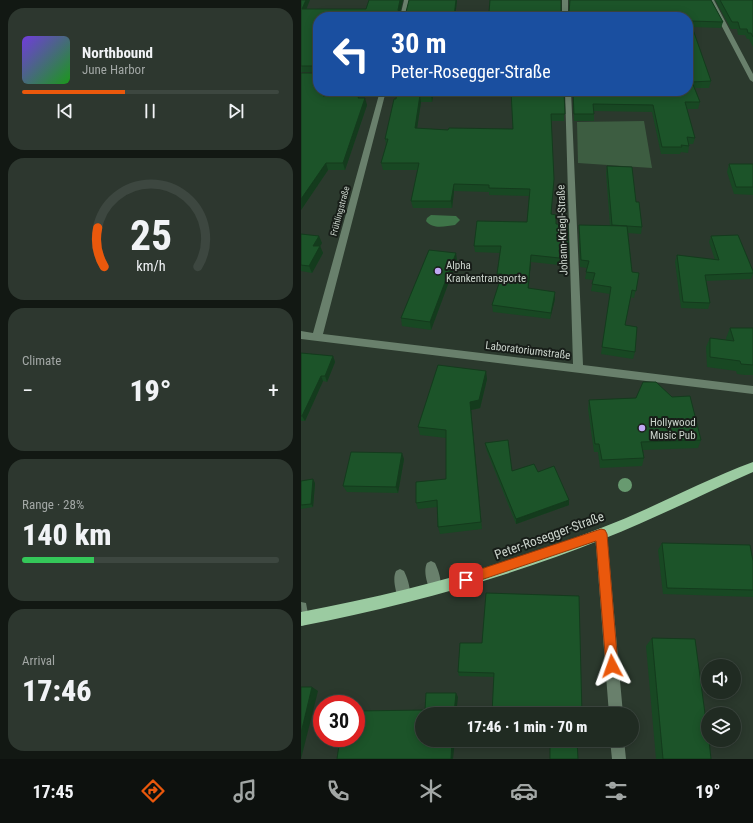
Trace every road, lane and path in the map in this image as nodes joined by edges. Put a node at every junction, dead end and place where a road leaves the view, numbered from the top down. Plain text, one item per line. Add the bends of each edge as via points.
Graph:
1 (407, 0) edge
2 (565, 0) edge
3 (711, 0) edge
4 (404, 12) edge
5 (565, 12) edge
6 (753, 80) edge
7 (382, 96) edge
8 (568, 96) edge
9 (301, 335) edge
10 (317, 337) junction
11 (578, 368) junction
12 (753, 390) edge
13 (753, 467) edge
14 (601, 534) junction
15 (431, 567) dead end
16 (400, 575) dead end
17 (435, 588) junction
18 (404, 596) junction
19 (301, 615) edge
20 (615, 707) edge
21 (618, 747) edge
22 (619, 759) edge

1 - 4 street
2 - 5 street
3 - 6 street
7 - 10 street, Frühlingstraße
8 - 11 street, Johann-Kriegl-Straße
9 - 10 street, Laboratoriumstraße
10 - 11 street, Laboratoriumstraße
11 - 12 street, Laboratoriumstraße
13 - 14 main road, Peter-Rosegger-Straße
14 - 17 main road, Peter-Rosegger-Straße via 481,576
14 - 20 street
15 - 17 street
16 - 18 street
17 - 18 main road, Peter-Rosegger-Straße
18 - 19 main road, Peter-Rosegger-Straße via 343,612
21 - 22 street

